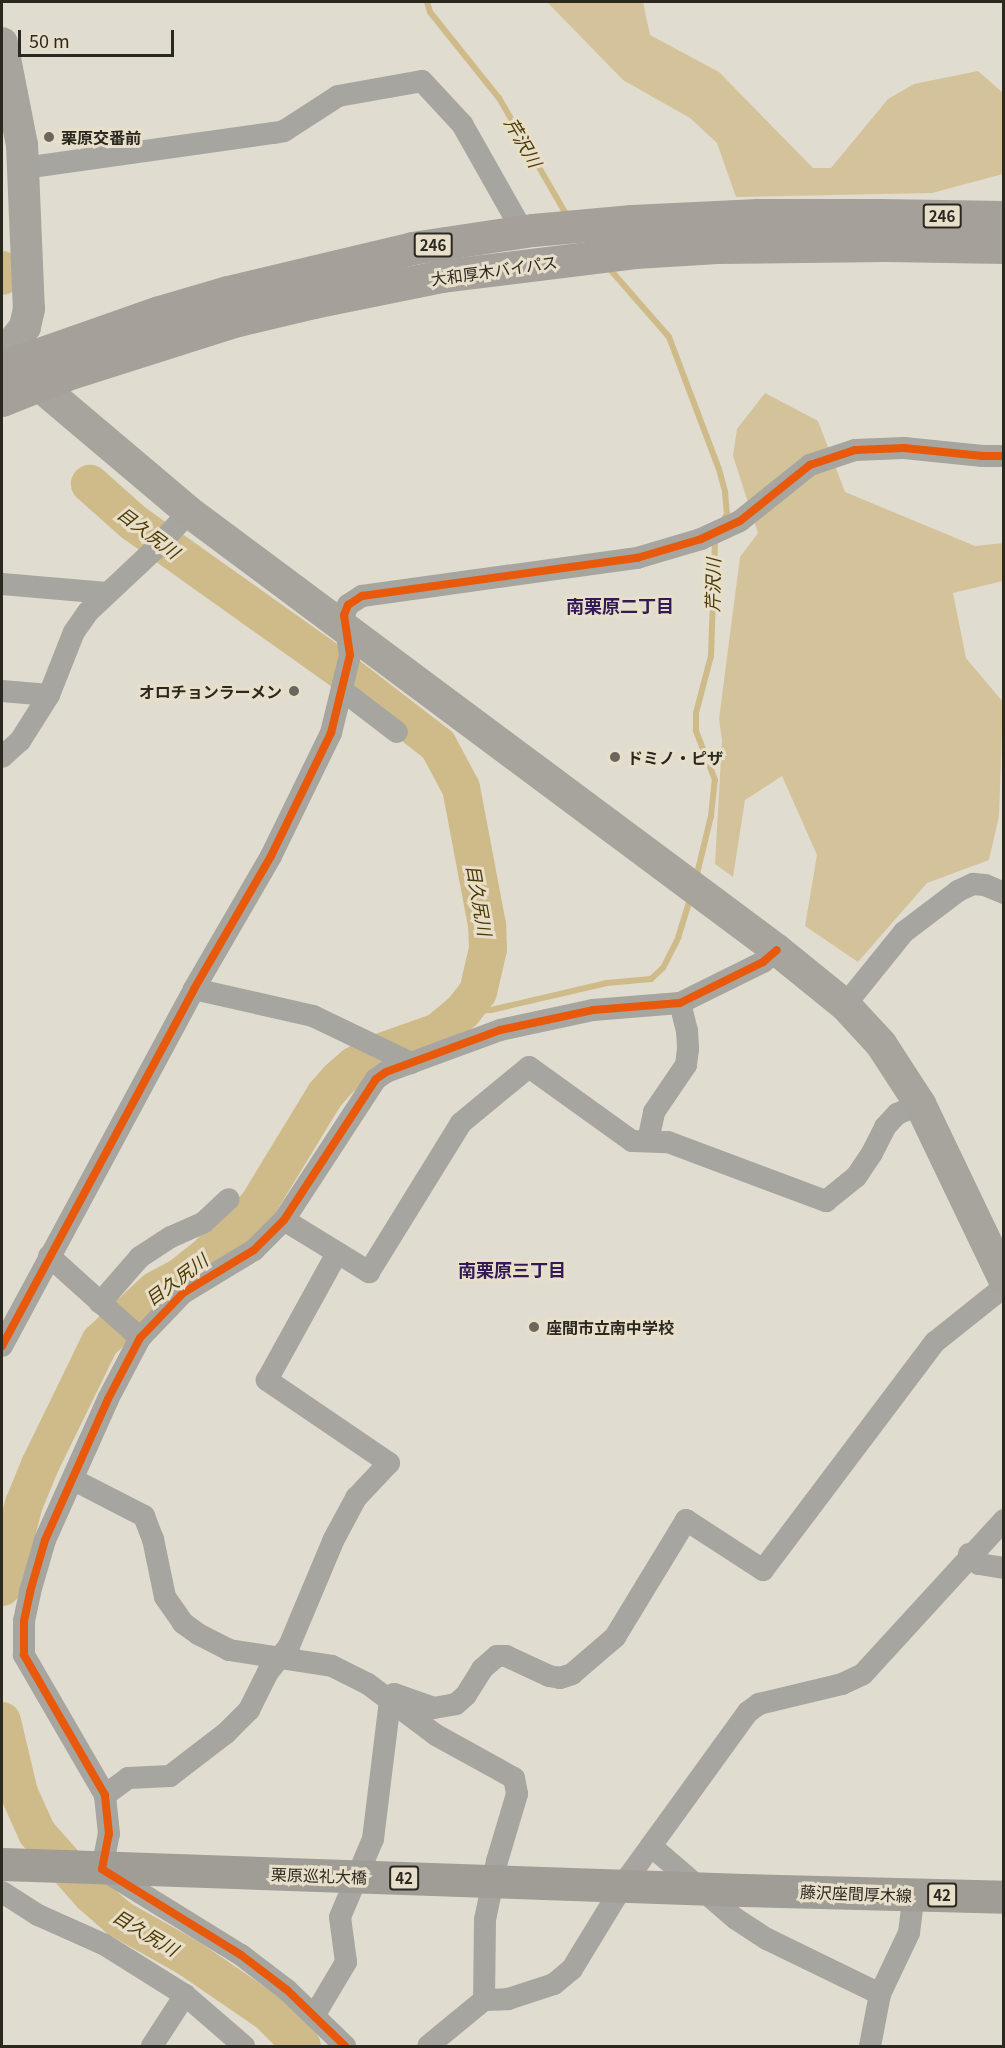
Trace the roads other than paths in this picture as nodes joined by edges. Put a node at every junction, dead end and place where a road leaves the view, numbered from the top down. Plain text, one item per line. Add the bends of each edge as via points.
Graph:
1 (2, 43) edge
2 (4, 76) edge
3 (24, 168) junction
4 (1004, 217) edge
5 (518, 223) dead end
6 (883, 230) junction
7 (1004, 247) edge
8 (2, 359) edge
9 (2, 400) edge
10 (1004, 456) edge
11 (182, 519) junction
12 (2, 584) edge
13 (107, 593) junction
14 (348, 643) junction
15 (343, 688) junction
16 (2, 691) edge
17 (49, 695) junction
18 (397, 732) dead end
19 (2, 758) edge
20 (1004, 893) edge
21 (777, 950) junction
22 (194, 989) junction
23 (680, 1003) junction
24 (845, 1005) junction
25 (406, 1060) junction
26 (920, 1104) junction
27 (648, 1141) junction
28 (229, 1199) dead end
29 (284, 1220) junction
30 (337, 1253) junction
31 (49, 1256) junction
32 (1004, 1279) edge
33 (1004, 1287) edge
34 (101, 1304) junction
35 (137, 1336) junction
36 (2, 1346) edge
37 (74, 1480) junction
38 (1004, 1520) edge
39 (969, 1554) junction
40 (1004, 1569) edge
41 (279, 1659) junction
42 (390, 1701) junction
43 (105, 1795) junction
44 (651, 1846) junction
45 (2, 1864) edge
46 (744, 1890) joint
47 (2, 1892) edge
48 (914, 1895) junction
49 (1004, 1897) edge
50 (880, 1994) junction
51 (185, 1995) junction
52 (484, 2000) junction
53 (314, 2016) junction
54 (152, 2046) edge
55 (244, 2046) edge
56 (345, 2046) edge
57 (428, 2046) edge
58 (870, 2046) edge

1 - 2 street
2 - 3 street via 20,133
3 - 5 street via 274,134 338,96 422,81 462,124
3 - 8 street via 29,309 25,327
4 - 6 highway, 大和厚木バイパス / 246
6 - 7 highway, 大和厚木バイパス / 246
6 - 8 highway, 大和厚木バイパス / 246, bridge via 747,215 632,221 412,248 228,292
6 - 9 highway, 大和厚木バイパス / 246, bridge via 635,252 442,276 234,321 67,374
8 - 11 street
10 - 14 street via 904,447 855,450 810,465 740,520 637,558 362,596 348,605 344,615
11 - 13 street
11 - 14 street
12 - 13 street
13 - 17 street via 74,632
14 - 15 street
14 - 21 street
15 - 18 street
15 - 22 street via 331,733 270,856
16 - 17 street
17 - 19 street via 20,741
20 - 24 street via 974,884 958,891 904,932
21 - 23 street via 763,962
21 - 24 street
22 - 25 street via 314,1016
22 - 31 street
23 - 25 street via 593,1010 500,1030
23 - 27 street via 687,1031 686,1065 654,1112
24 - 26 street via 881,1044
25 - 29 street via 376,1079
26 - 27 street via 897,1114 885,1127 856,1178 826,1201 668,1142
26 - 32 street
27 - 30 street via 632,1141 529,1066 461,1123 369,1272
28 - 34 street via 202,1223 140,1257
29 - 30 street
29 - 35 street via 254,1250 183,1293
30 - 41 street via 267,1380 389,1463 356,1498 334,1539 289,1646
31 - 34 street
31 - 36 street
33 - 42 street via 935,1342 763,1570 686,1520 615,1636 572,1674 549,1676 506,1656 497,1656 456,1704 434,1708 394,1694
34 - 35 street
35 - 37 street
37 - 41 street via 144,1516 165,1597 183,1623 214,1645
37 - 43 street via 37,1565 24,1621 24,1655
38 - 39 street
39 - 40 street via 979,1564
39 - 44 street via 863,1674 759,1704 748,1712
41 - 42 street via 332,1666 368,1684
41 - 43 street via 249,1710 189,1762 170,1776 128,1778
42 - 52 street via 436,1735 507,1773 517,1786 485,1920
42 - 53 street via 373,1839 340,1917 346,1962
43 - 53 street via 109,1834 102,1869 241,1955
44 - 50 street via 759,1934
44 - 52 street via 572,1969 554,1984 508,1999
45 - 46 main road, 栗原巡礼大橋 / 42, bridge
46 - 48 main road, 藤沢座間厚木線 / 42
47 - 51 street via 38,1915 105,1945
48 - 49 main road, 藤沢座間厚木線 / 42
48 - 50 street via 909,1933
50 - 58 street
51 - 54 street
51 - 55 street
52 - 57 street
53 - 56 street

